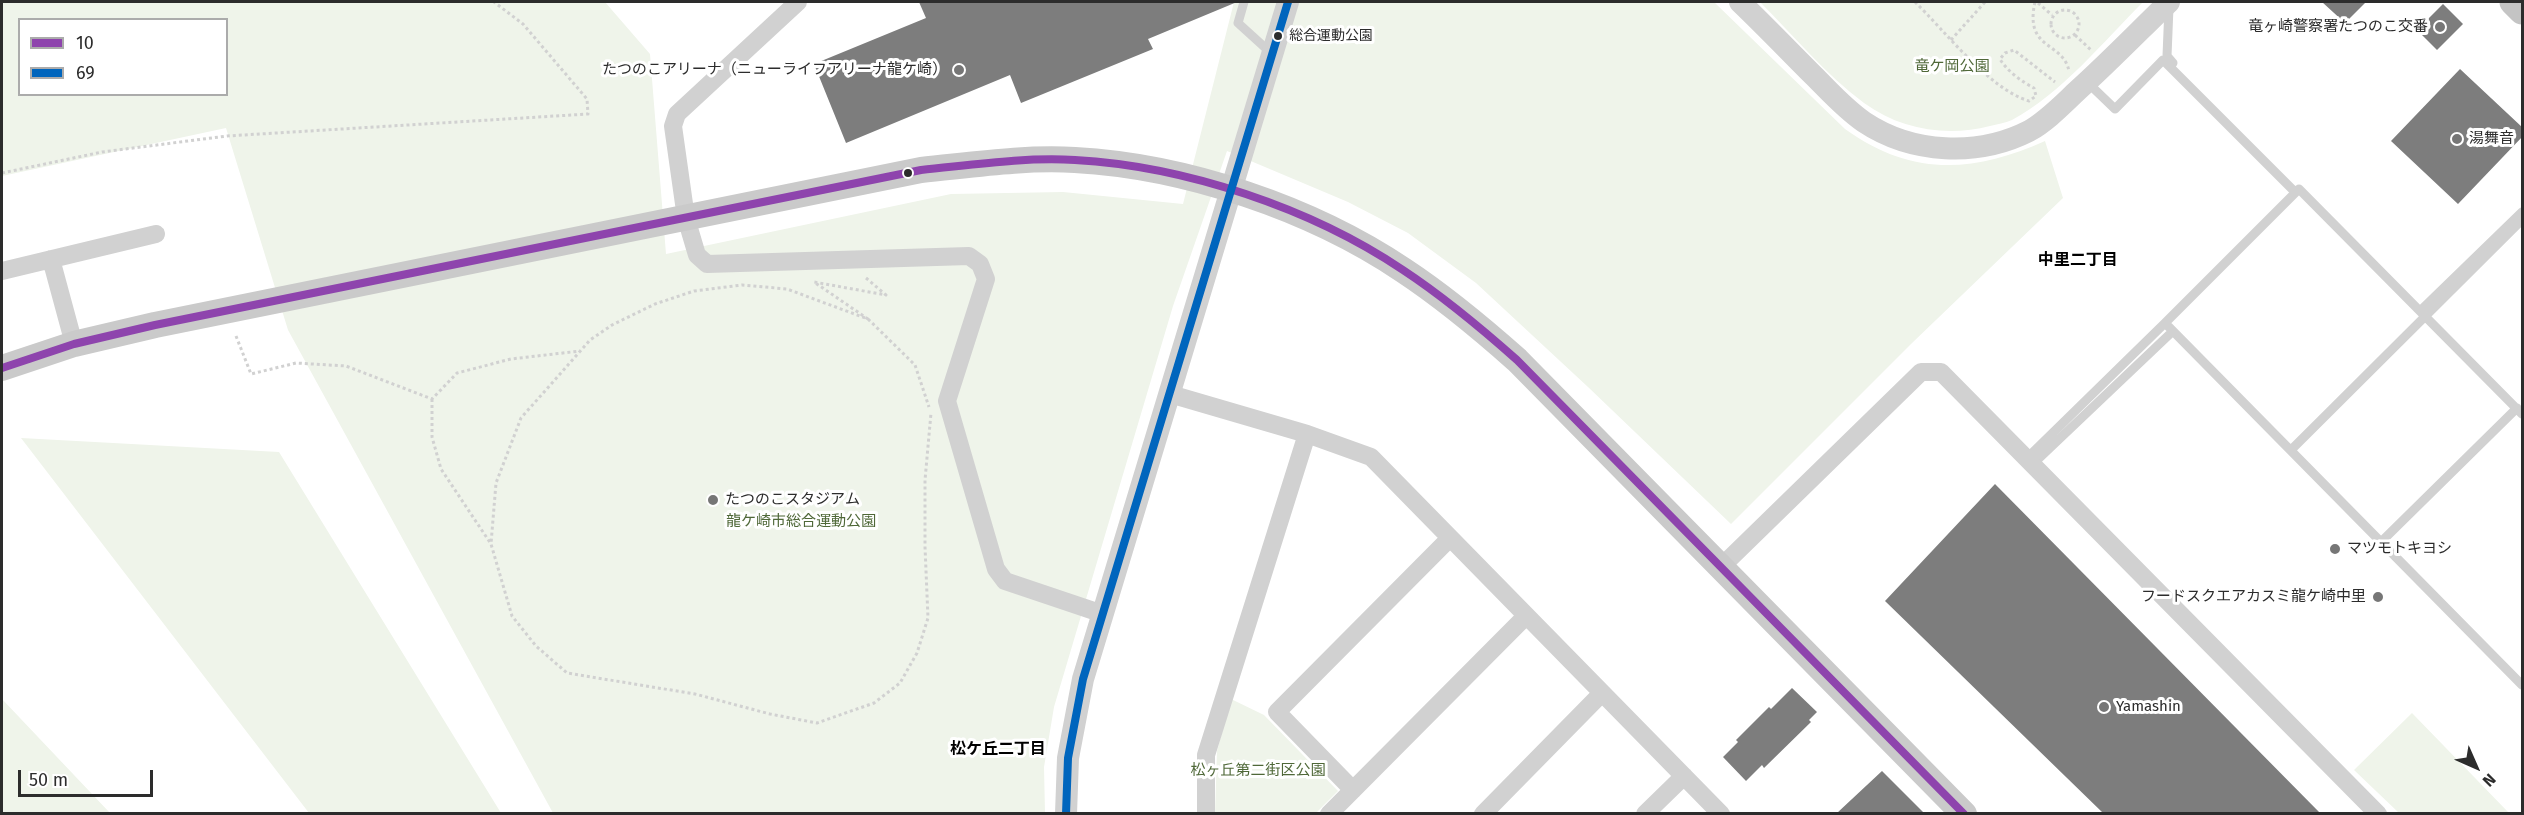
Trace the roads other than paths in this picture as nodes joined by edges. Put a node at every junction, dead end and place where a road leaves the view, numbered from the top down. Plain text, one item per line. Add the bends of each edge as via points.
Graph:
1 (798, 2) edge
2 (1244, 2) edge
3 (1288, 2) edge
4 (1740, 2) edge
5 (2169, 2) edge
6 (2512, 2) edge
7 (2523, 12) edge
8 (1272, 55) junction
9 (2087, 82) junction
10 (1229, 190) junction
11 (2297, 191) junction
12 (2523, 212) edge
13 (686, 218) junction
14 (2523, 220) edge
15 (156, 234) dead end
16 (51, 259) junction
17 (2, 270) edge
18 (2423, 313) junction
19 (2165, 323) junction
20 (2173, 331) junction
21 (74, 344) junction
22 (2, 368) edge
23 (1170, 394) junction
24 (2520, 411) edge
25 (1307, 434) junction
26 (2291, 450) junction
27 (2030, 461) junction
28 (1450, 538) junction
29 (2382, 541) junction
30 (1720, 568) junction
31 (1103, 614) junction
32 (1526, 616) junction
33 (2523, 685) edge
34 (1602, 693) junction
35 (1684, 776) junction
36 (1353, 790) junction
37 (1066, 813) edge
38 (1206, 813) edge
39 (1329, 813) edge
40 (1483, 813) edge
41 (1645, 813) edge
42 (1721, 813) edge
43 (1964, 813) edge
44 (2378, 813) edge

1 - 13 street via 677,114 673,126
2 - 8 lane via 1238,23
3 - 8 street
4 - 9 street via 1863,121 1913,144 1947,149 2007,140 2046,119
5 - 9 street
5 - 11 lane via 2167,56
6 - 7 main road
8 - 10 street
9 - 11 lane via 2115,109 2163,60
10 - 13 main road via 1176,175 1101,162 998,162 921,170
10 - 23 street
10 - 30 main road via 1289,211 1360,244 1442,297 1517,360
11 - 18 lane
11 - 19 lane
12 - 18 lane
13 - 21 main road
13 - 31 street via 697,255 707,264 969,256 980,264 986,279 947,401 996,569 1005,581
14 - 18 lane
15 - 16 street
16 - 17 street
16 - 21 street
18 - 24 lane
18 - 26 lane
19 - 20 lane
19 - 27 lane
20 - 26 lane
20 - 27 lane
21 - 22 main road
23 - 25 street
23 - 31 street
24 - 29 lane
25 - 28 street via 1371,457
25 - 38 street via 1206,755
26 - 29 lane
27 - 30 street via 1941,372 1922,372
27 - 44 street
28 - 32 street
28 - 36 street via 1278,712
29 - 33 lane
30 - 43 main road
31 - 37 street via 1075,719 1068,758
32 - 34 street
32 - 36 street
34 - 35 street
34 - 40 street
35 - 41 street
35 - 42 street
36 - 39 street

